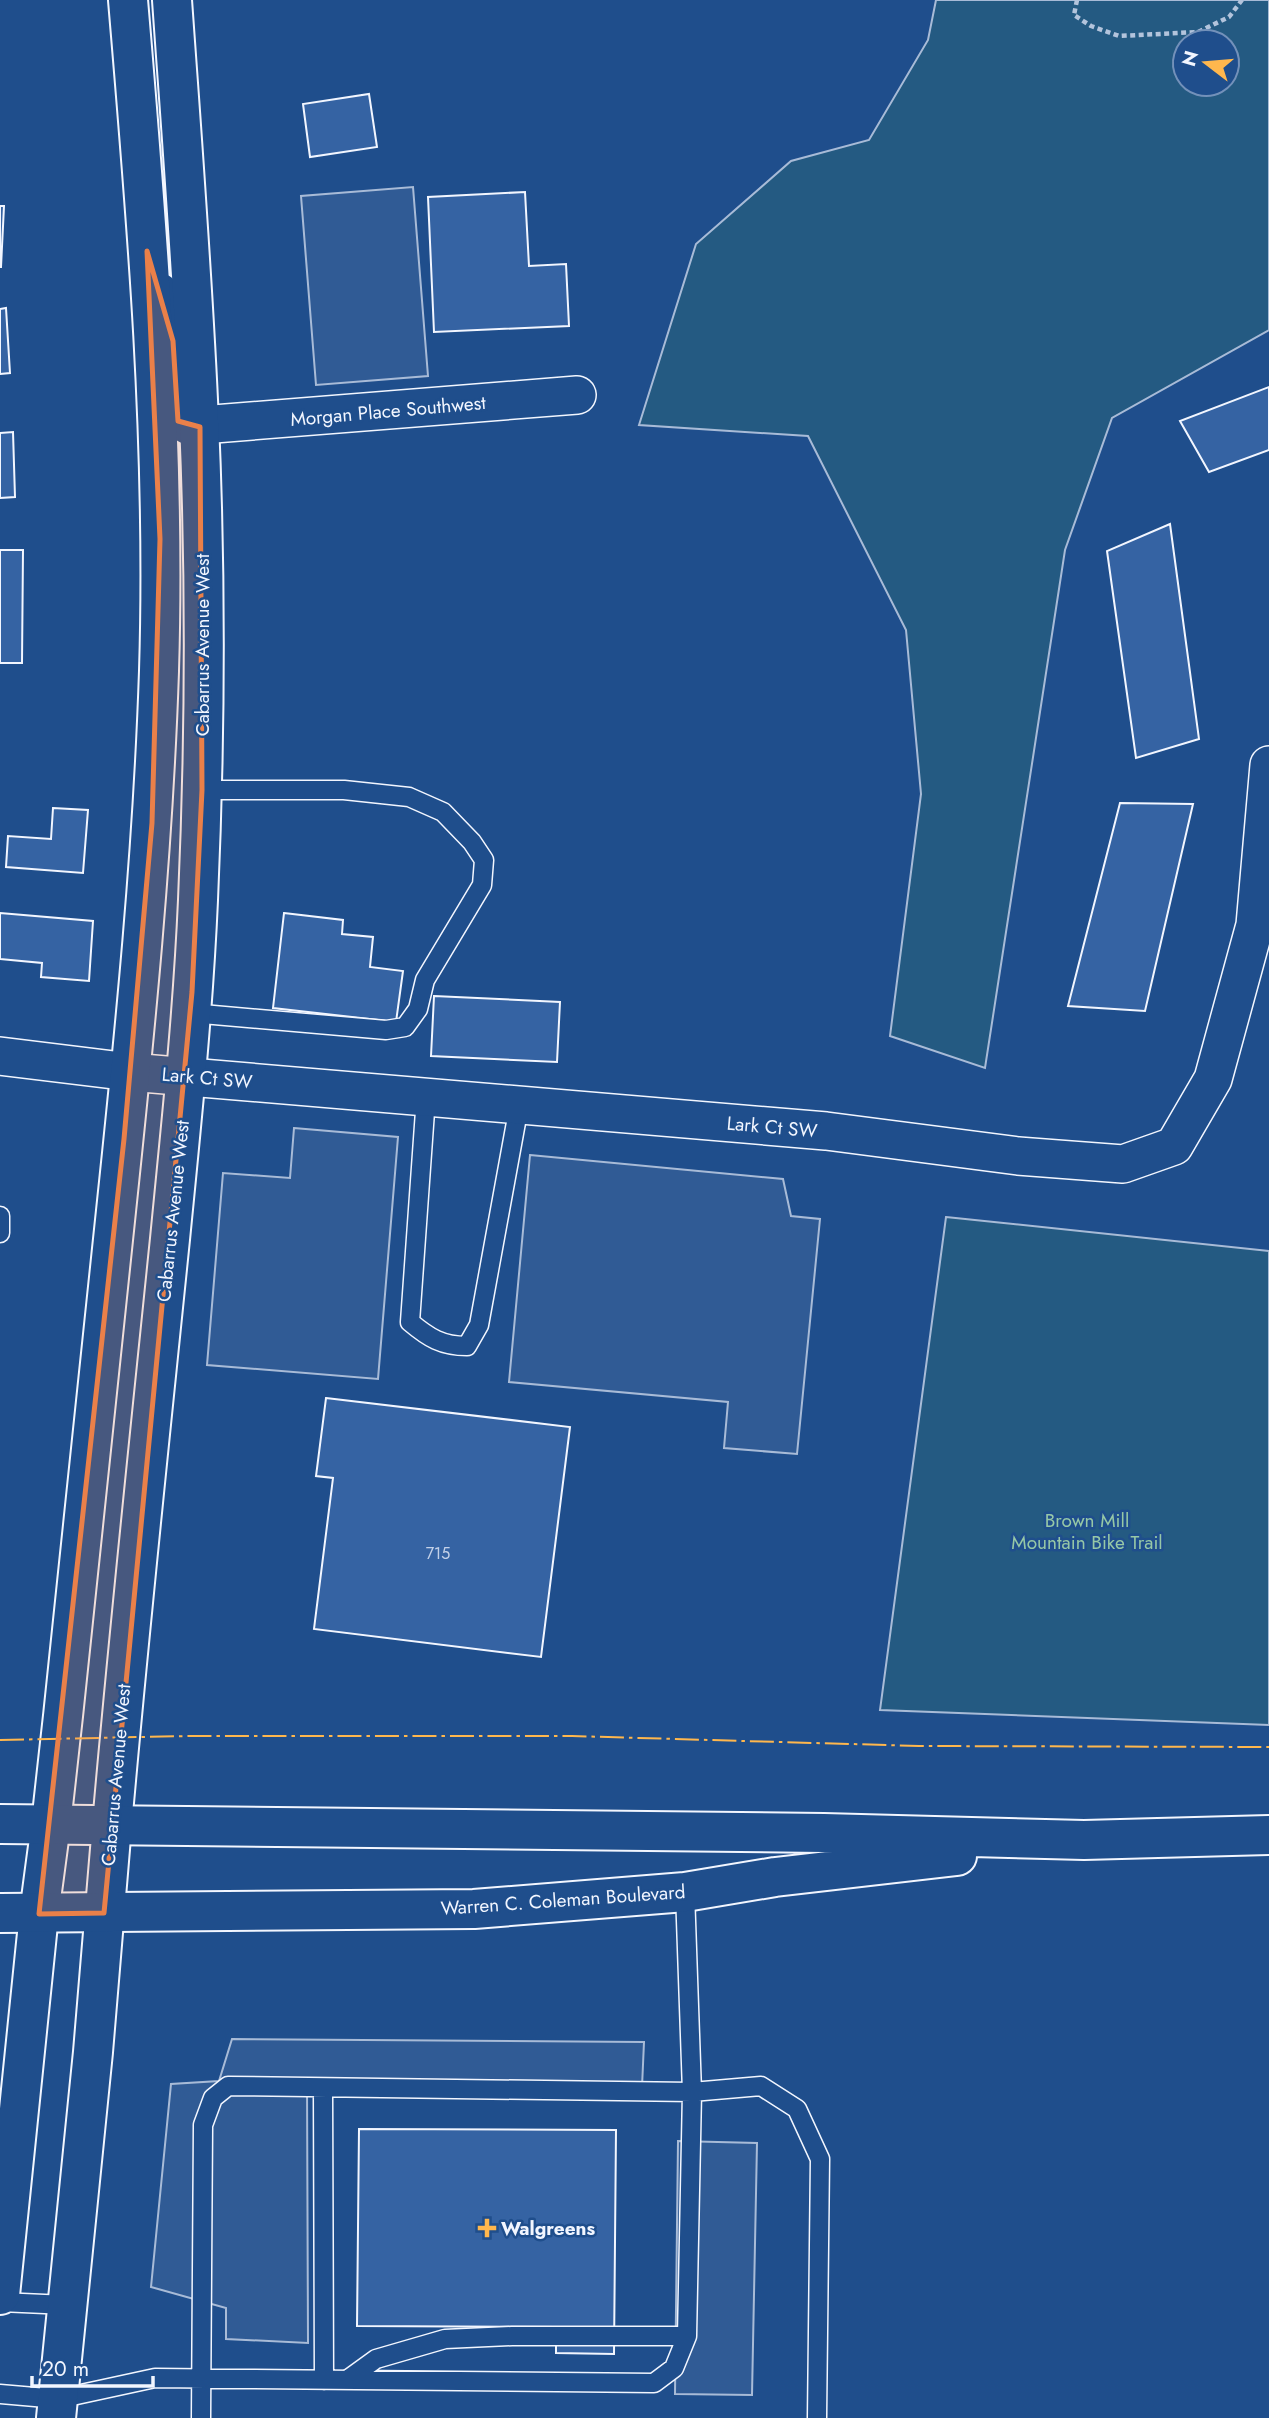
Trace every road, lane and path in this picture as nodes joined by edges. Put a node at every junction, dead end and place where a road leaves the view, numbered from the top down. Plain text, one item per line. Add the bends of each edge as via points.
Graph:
1 (128, 0) edge
2 (172, 0) edge
3 (1077, 0) edge
4 (1242, 0) edge
5 (148, 251) junction
6 (577, 395) dead end
7 (200, 426) junction
8 (1269, 765) edge
9 (202, 790) junction
10 (1262, 912) edge
11 (191, 1013) junction
12 (0, 1056) edge
13 (130, 1072) junction
14 (186, 1076) junction
15 (426, 1097) junction
16 (519, 1106) junction
17 (0, 1216) edge
18 (0, 1233) edge
19 (0, 1824) edge
20 (51, 1824) junction
21 (112, 1825) junction
22 (1269, 1835) edge
23 (1084, 1840) junction
24 (685, 1892) junction
25 (0, 1913) edge
26 (104, 1913) junction
27 (39, 1914) junction
28 (323, 2089) junction
29 (692, 2092) junction
30 (0, 2295) edge
31 (0, 2302) edge
32 (67, 2305) junction
33 (687, 2336) junction
34 (201, 2379) junction
35 (324, 2380) junction
36 (347, 2380) junction
37 (0, 2394) edge
38 (57, 2409) edge
39 (201, 2418) edge
40 (817, 2418) edge

1 - 5 main road
2 - 7 main road, Cabarrus Avenue West
3 - 4 path via 1074,15 1119,36 1198,32 1229,17
5 - 7 street via 173,341 178,416 189,426
5 - 13 main road via 159,499 159,667 152,823
6 - 7 street, Morgan Place Southwest
7 - 9 main road, Cabarrus Avenue West
8 - 10 street, Lark Ct SW
9 - 11 main road, Cabarrus Avenue West
9 - 11 lane via 344,790 409,797 443,813 484,860 482,885 425,980 418,1009 405,1027 386,1030
10 - 16 street, Lark Ct SW via 1213,1079 1174,1146 1123,1164 1018,1156 826,1131
11 - 14 main road, Cabarrus Avenue West
12 - 13 street, Lark Ct SW
13 - 14 street, Lark Ct SW
13 - 20 main road
14 - 15 street, Lark Ct SW
14 - 21 main road, Cabarrus Avenue West
15 - 16 street, Lark Ct SW
15 - 16 lane via 410,1322 430,1339 451,1346 467,1346 479,1325
17 - 18 lane
19 - 20 main road, Warren C. Coleman Boulevard
20 - 21 main road, Warren C. Coleman Boulevard
20 - 27 main road
21 - 23 main road, Warren C. Coleman Boulevard
21 - 26 main road, Cabarrus Avenue West
22 - 23 main road, Warren C. Coleman Boulevard
23 - 24 main road, Warren C. Coleman Boulevard
24 - 26 main road, Warren C. Coleman Boulevard via 474,1909
24 - 29 lane
25 - 27 main road, Warren C. Coleman Boulevard
26 - 27 main road, Warren C. Coleman Boulevard
26 - 32 main road, Cabarrus Avenue West
27 - 30 main road
28 - 29 lane
28 - 34 lane via 228,2086 214,2098 203,2125
28 - 35 lane
29 - 33 lane
29 - 40 lane via 761,2086 797,2109 820,2159
31 - 32 lane
32 - 38 main road, Cabarrus Avenue West
33 - 36 lane via 446,2339 376,2359
33 - 36 lane via 674,2368 654,2383
34 - 35 lane
34 - 38 lane via 155,2378
34 - 39 lane
35 - 36 lane
37 - 38 lane

